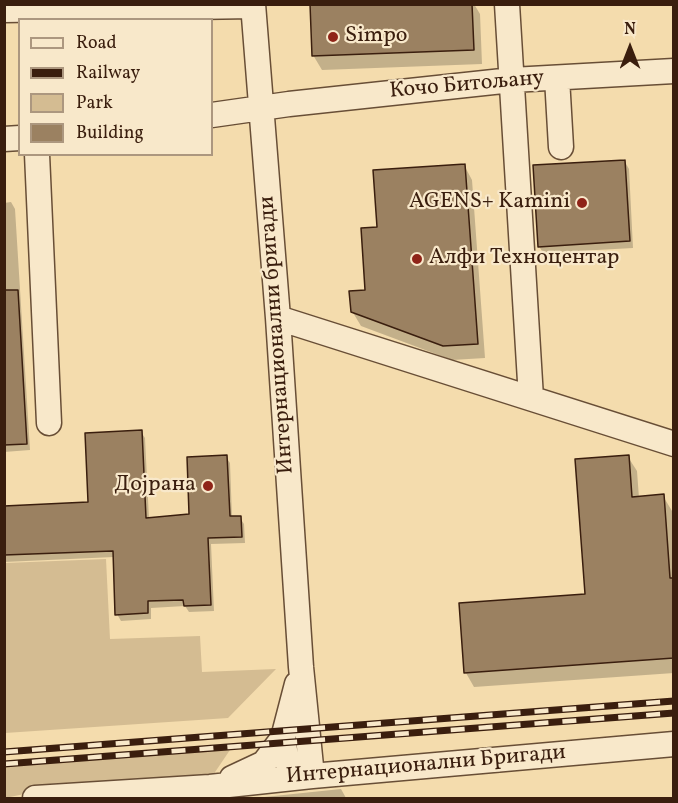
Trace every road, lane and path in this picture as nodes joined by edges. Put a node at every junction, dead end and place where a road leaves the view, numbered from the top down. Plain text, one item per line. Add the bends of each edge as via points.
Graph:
1 (507, 4) edge
2 (253, 5) edge
3 (4, 10) edge
4 (673, 74) edge
5 (557, 78) junction
6 (512, 80) junction
7 (262, 109) junction
8 (213, 115) edge
9 (561, 147) dead end
10 (38, 156) edge
11 (278, 318) junction
12 (531, 398) junction
13 (49, 423) dead end
14 (674, 444) edge
15 (301, 667) junction
16 (282, 738) junction
17 (674, 744) edge
18 (304, 776) junction
19 (209, 793) edge
20 (35, 798) edge

1 - 6 street
2 - 3 street
2 - 7 street, Интернационални бригади
4 - 5 street, Кочо Битољану
5 - 6 street, Кочо Битољану
5 - 9 street
6 - 7 street, Кочо Битољану
6 - 12 street
7 - 8 street, Кочо Битољану
7 - 11 street, Интернационални бригади
10 - 13 street
11 - 12 street
11 - 15 street, Интернационални бригади
12 - 14 street
15 - 16 street, Интернационални бригади
15 - 18 street, Интернационални бригади
16 - 18 street, Интернационални бригади via 287,762
16 - 19 street via 264,763
17 - 18 street, Интернационални Бригади
18 - 19 street, Интернационални Бригади
19 - 20 street, Интернационални Бригади

